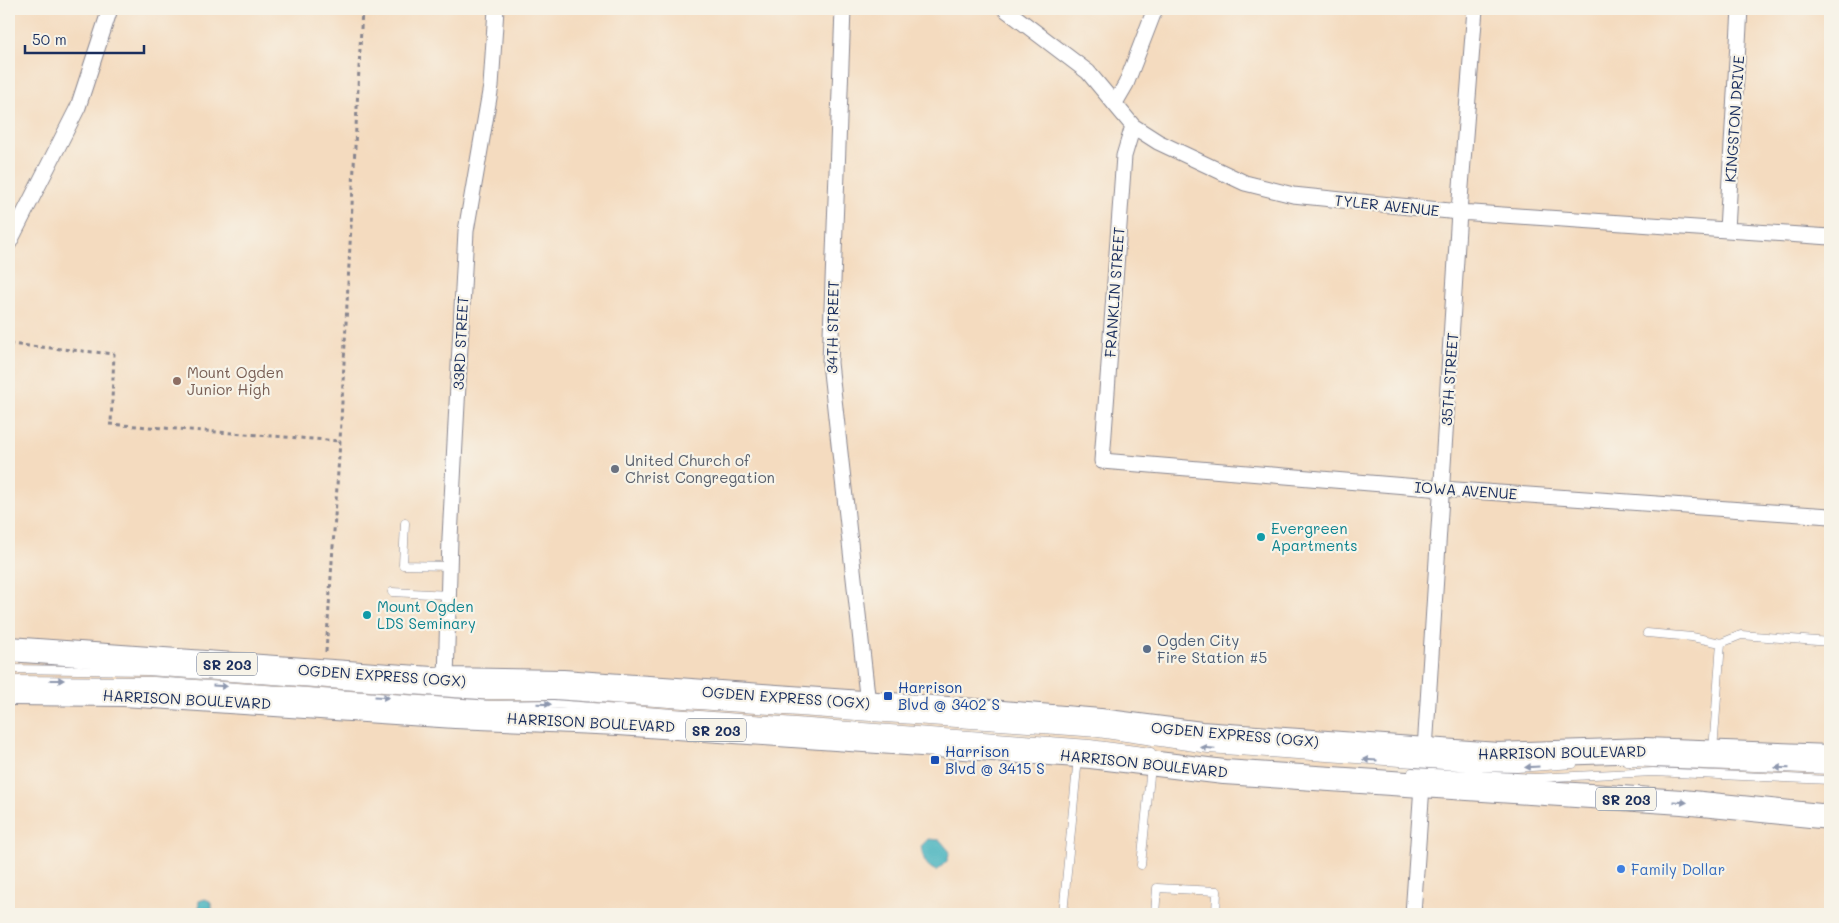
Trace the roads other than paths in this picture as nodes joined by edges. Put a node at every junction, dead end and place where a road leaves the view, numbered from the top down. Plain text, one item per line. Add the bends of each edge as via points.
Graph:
1 (110, 9) edge
2 (496, 9) edge
3 (843, 9) edge
4 (1005, 9) edge
5 (1155, 9) edge
6 (1475, 9) edge
7 (1740, 9) edge
8 (1115, 103) junction
9 (1133, 126) junction
10 (1459, 212) junction
11 (1727, 229) junction
12 (1830, 237) edge
13 (9, 243) edge
14 (1102, 461) joint
15 (1442, 489) junction
16 (1830, 516) edge
17 (405, 523) dead end
18 (450, 566) junction
19 (392, 592) dead end
20 (449, 595) junction
21 (1646, 633) dead end
22 (1830, 642) edge
23 (1721, 643) junction
24 (9, 649) edge
25 (9, 669) edge
26 (9, 680) edge
27 (446, 680) junction
28 (9, 693) edge
29 (868, 704) junction
30 (1425, 750) junction
31 (1713, 752) junction
32 (1078, 755) junction
33 (1830, 757) edge
34 (1157, 759) junction
35 (1615, 762) dead end
36 (1586, 763) dead end
37 (1830, 770) edge
38 (1401, 772) dead end
39 (1830, 780) edge
40 (1422, 786) junction
41 (1830, 817) edge
42 (1141, 865) dead end
43 (1063, 914) edge
44 (1155, 914) edge
45 (1216, 914) edge
46 (1413, 914) edge

1 - 13 street via 78,107
2 - 18 street, 33RD STREET via 491,86 466,231
3 - 29 street, 34TH STREET via 830,363
4 - 8 street, TYLER AVENUE via 1088,72
5 - 8 street via 1126,84
6 - 10 street, 35TH STREET
7 - 11 street, KINGSTON DRIVE
8 - 9 street, TYLER AVENUE
9 - 10 street, TYLER AVENUE via 1158,142 1245,182 1283,193
9 - 14 street, FRANKLIN STREET via 1124,156
10 - 11 street, TYLER AVENUE
10 - 15 street, 35TH STREET
11 - 12 street, TYLER AVENUE
14 - 15 street, IOWA AVENUE
15 - 16 street, IOWA AVENUE
15 - 30 street, 35TH STREET
17 - 18 lane via 404,565
18 - 20 street, 33RD STREET
19 - 20 lane
20 - 27 street, 33RD STREET
21 - 23 lane
22 - 23 lane via 1741,635
23 - 31 lane
24 - 27 main road, HARRISON BOULEVARD / SR 203
36 -> 25 lane, OGDEN EXPRESS (OGX) via 1517,768 1472,767 1208,749 1098,733 554,695 480,695 146,671
26 -> 34 lane, OGDEN EXPRESS (OGX) via 154,682 482,704 553,704 1090,744
27 - 29 main road, HARRISON BOULEVARD / SR 203 via 555,682
28 - 32 main road, HARRISON BOULEVARD / SR 203 via 144,694
29 - 30 main road, HARRISON BOULEVARD / SR 203
30 - 31 main road, HARRISON BOULEVARD / SR 203 via 1527,755 1618,750
31 - 33 main road, HARRISON BOULEVARD / SR 203
32 - 34 main road, HARRISON BOULEVARD / SR 203
32 - 43 lane
34 - 40 main road, HARRISON BOULEVARD / SR 203 via 1216,772
34 - 42 lane
37 -> 35 lane
38 - 39 lane via 1512,778 1653,772
40 -> 41 main road, HARRISON BOULEVARD / SR 203 via 1682,802
40 - 46 street
44 - 45 lane via 1157,888 1217,891

